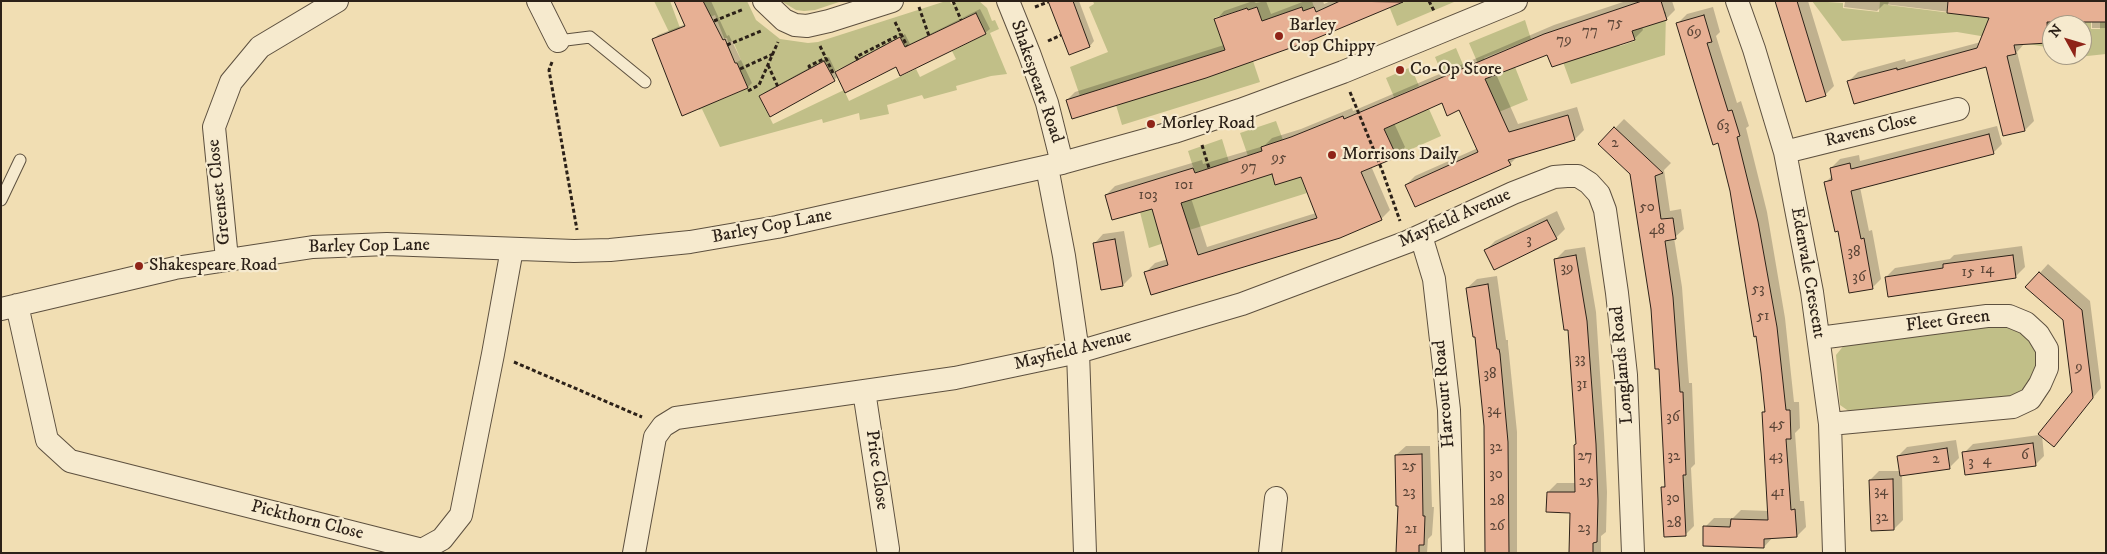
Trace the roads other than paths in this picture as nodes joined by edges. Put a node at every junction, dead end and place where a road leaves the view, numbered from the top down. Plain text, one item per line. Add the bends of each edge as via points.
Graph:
1 (337, 1) edge
2 (538, 1) edge
3 (1008, 1) edge
4 (1516, 1) edge
5 (1737, 1) edge
6 (757, 4) edge
7 (893, 10) edge
8 (558, 42) joint
9 (645, 82) dead end
10 (1958, 109) dead end
11 (1785, 152) junction
12 (20, 160) dead end
13 (1055, 165) junction
14 (1589, 183) joint
15 (1, 200) edge
16 (1414, 239) junction
17 (512, 249) junction
18 (227, 259) junction
19 (9, 307) edge
20 (1819, 338) junction
21 (1078, 352) junction
22 (864, 391) junction
23 (1830, 424) junction
24 (1276, 498) dead end
25 (888, 549) dead end
26 (634, 553) edge
27 (1085, 553) edge
28 (1270, 553) edge
29 (1453, 553) edge
30 (1633, 553) edge
31 (1834, 553) edge

1 - 18 street, Greenset Close via 260,47 231,82 214,127
2 - 8 street
3 - 13 street, Shakespeare Road via 1047,103
4 - 13 street, Barley Cop Lane via 1343,72 1224,116
5 - 11 street, Edenvale Crescent
6 - 7 street via 795,25 807,26
8 - 9 lane via 590,37
10 - 11 street, Ravens Close
11 - 20 street, Edenvale Crescent
12 - 15 lane
13 - 17 street, Barley Cop Lane via 767,229 690,242 643,248
13 - 21 street
14 - 16 street, Mayfield Avenue via 1578,176 1554,178 1514,192
14 - 30 street, Longlands Road via 1599,194 1605,210 1617,293 1627,393
16 - 21 street, Mayfield Avenue via 1242,304
16 - 29 street, Harcourt Road via 1434,279 1449,410
17 - 18 street, Barley Cop Lane via 356,244
17 - 19 street, Pickthorn Close via 461,515 442,539 422,550 70,460 47,440
18 - 19 street, Barley Cop Lane
20 - 23 street, Edenvale Crescent
20 - 23 street, Fleet Green via 1986,316 2009,316 2026,323 2047,349 2047,368 2040,384 2030,399 2013,407
21 - 22 street, Mayfield Avenue via 956,378
21 - 27 street
22 - 25 street, Price Close
22 - 26 street, Mayfield Avenue via 676,418 663,426 655,437
23 - 31 street, Edenvale Crescent
24 - 28 street

